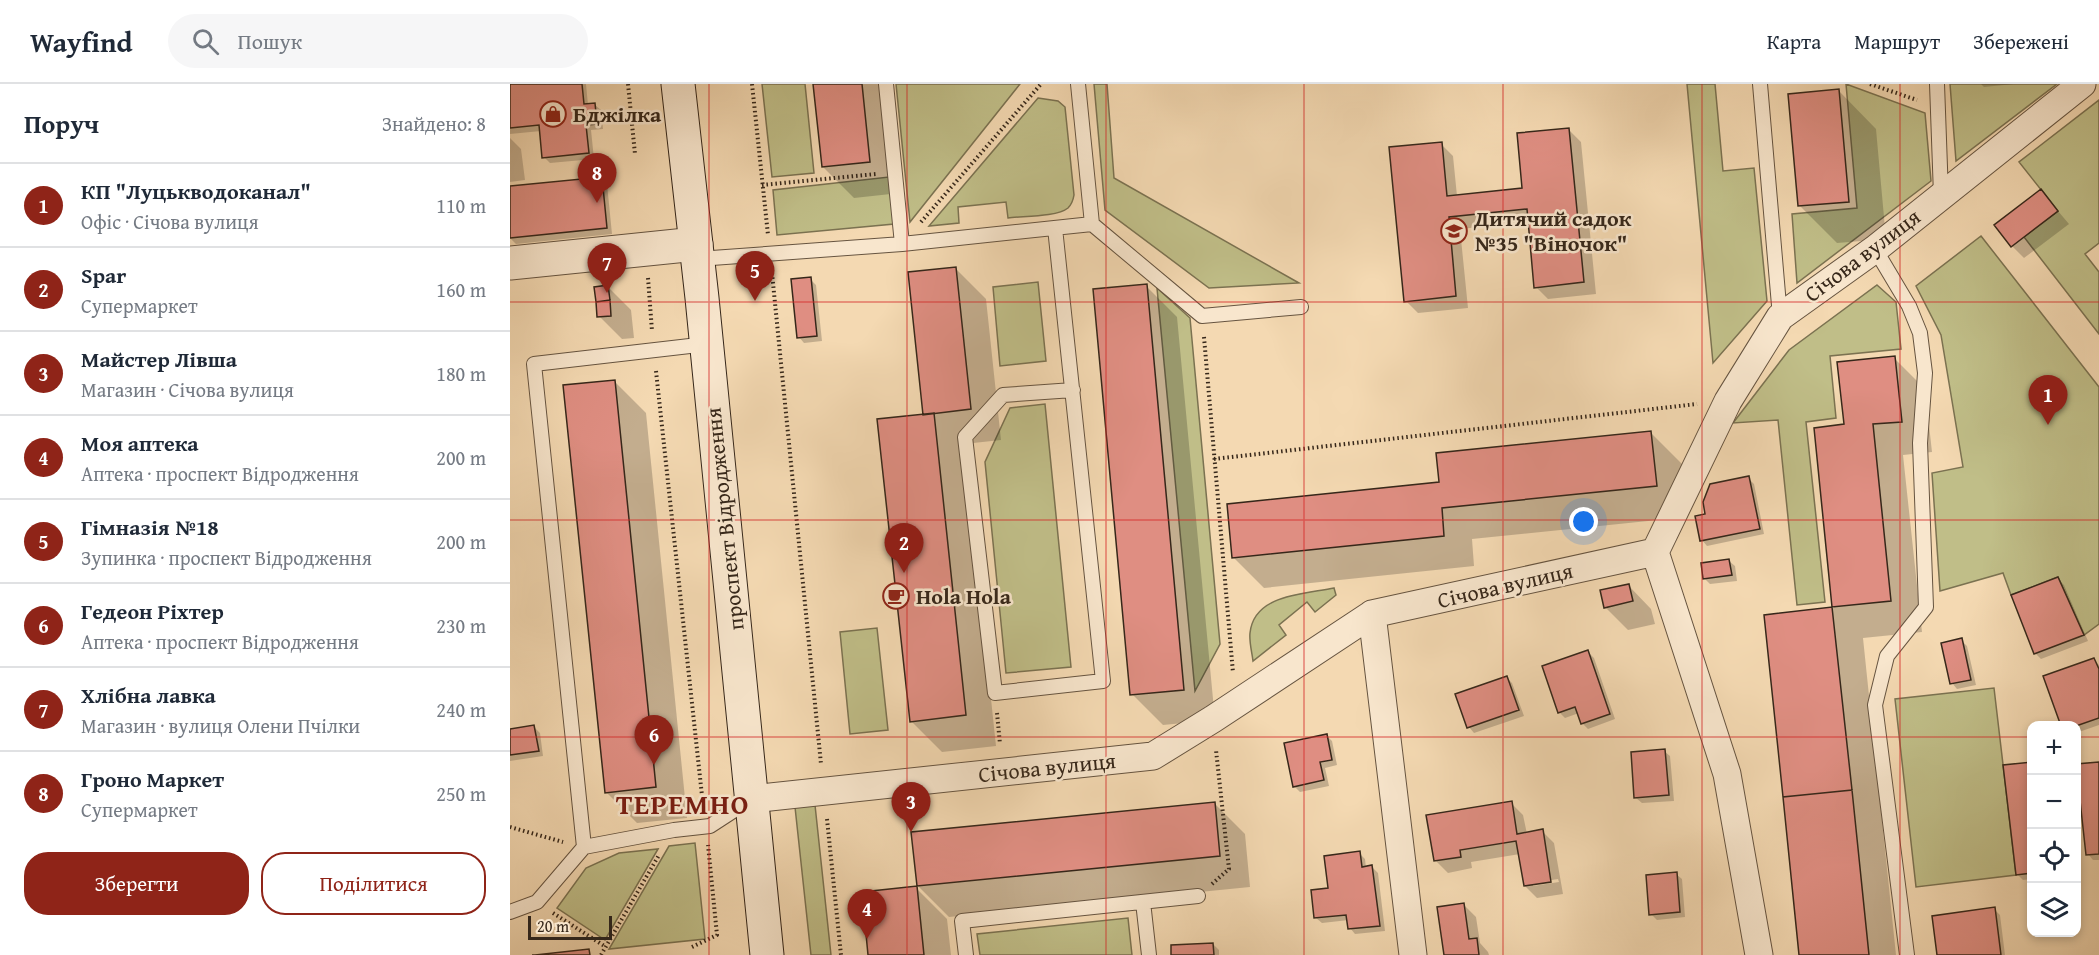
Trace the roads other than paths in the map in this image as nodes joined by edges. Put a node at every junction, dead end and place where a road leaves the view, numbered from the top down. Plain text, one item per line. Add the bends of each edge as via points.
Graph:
1 (678, 84) edge
2 (886, 84) edge
3 (1078, 84) edge
4 (1760, 84) edge
5 (1936, 84) edge
6 (2082, 84) edge
7 (1941, 195) junction
8 (1092, 225) junction
9 (1055, 228) junction
10 (902, 244) junction
11 (1875, 249) junction
12 (697, 251) junction
13 (510, 263) edge
14 (1301, 307) dead end
15 (1780, 316) junction
16 (706, 344) junction
17 (1072, 390) junction
18 (1655, 552) junction
19 (1372, 614) junction
20 (752, 799) junction
21 (584, 847) junction
22 (1198, 896) road end
23 (1143, 902) junction
24 (510, 912) edge
25 (767, 955) edge
26 (966, 955) edge
27 (1149, 955) edge
28 (1413, 955) edge
29 (1759, 955) edge
30 (1907, 955) edge

1 - 12 main road, проспект Відродження
2 - 10 lane
3 - 8 lane
4 - 15 lane
5 - 7 lane
6 - 7 street, Січова вулиця
7 - 11 street, Січова вулиця
8 - 9 lane
8 - 14 lane via 1202,316
9 - 10 lane
9 - 17 lane
10 - 12 lane via 770,253
11 - 15 street, Січова вулиця
11 - 30 lane via 1909,306 1920,333 1925,373 1920,443 1926,607 1887,656 1875,705
12 - 13 main road
12 - 16 main road, проспект Відродження
15 - 18 street, Січова вулиця via 1728,401
16 - 20 main road, проспект Відродження
16 - 21 lane via 534,364
17 - 17 lane via 1103,681 995,693 965,437 1003,395
18 - 19 street, Січова вулиця
18 - 29 street via 1727,774
19 - 20 street, Січова вулиця via 1153,756
19 - 28 street
20 - 21 lane via 710,826
20 - 25 main road, проспект Відродження
21 - 24 lane via 537,902
22 - 23 lane
23 - 26 lane via 962,921
23 - 27 lane

